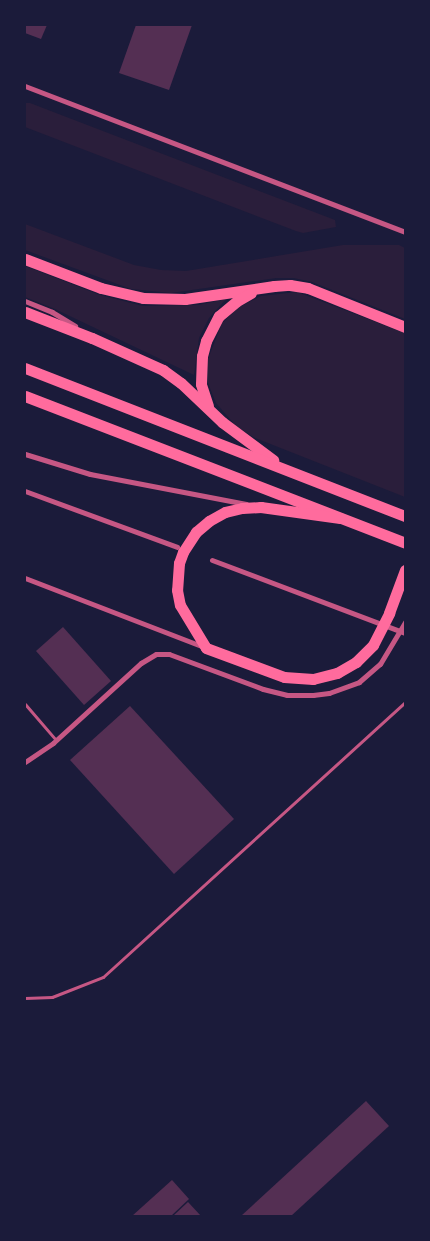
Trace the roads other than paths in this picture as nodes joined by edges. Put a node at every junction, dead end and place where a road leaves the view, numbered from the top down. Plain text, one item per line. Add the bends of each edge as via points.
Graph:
1 (25, 86) edge
2 (405, 232) edge
3 (25, 259) edge
4 (256, 290) junction
5 (25, 301) edge
6 (25, 312) edge
7 (405, 327) edge
8 (92, 338) junction
9 (25, 368) edge
10 (25, 396) edge
11 (208, 408) junction
12 (25, 454) edge
13 (287, 470) junction
14 (25, 491) edge
15 (261, 507) junction
16 (405, 516) edge
17 (340, 518) junction
18 (405, 543) edge
19 (177, 547) dead end
20 (212, 560) dead end
21 (404, 574) edge
22 (25, 578) edge
23 (405, 622) edge
24 (405, 633) edge
25 (206, 648) junction
26 (405, 702) edge
27 (25, 704) edge
28 (56, 740) junction
29 (25, 762) edge
30 (25, 998) edge

1 - 2 street
3 - 4 highway via 101,288 143,298 185,299
4 - 7 highway via 290,285 308,288
4 - 11 highway via 219,316 206,341 201,384
5 - 8 street via 52,312
6 - 8 highway
8 - 11 highway via 163,370
9 - 13 highway
10 - 17 highway
11 - 13 highway
12 - 15 street via 90,474
13 - 16 highway
14 - 19 street
15 - 17 highway
15 - 25 highway via 225,512 209,521 196,532 183,552 178,576 180,605
17 - 18 highway
20 - 24 street
21 - 25 highway via 380,633 365,654 337,673 313,679 284,677
22 - 25 street
23 - 28 street via 380,664 359,682 329,693 287,695 263,690 169,654 156,654 141,663
26 - 30 lane via 103,977 52,998
27 - 28 lane
28 - 29 street

